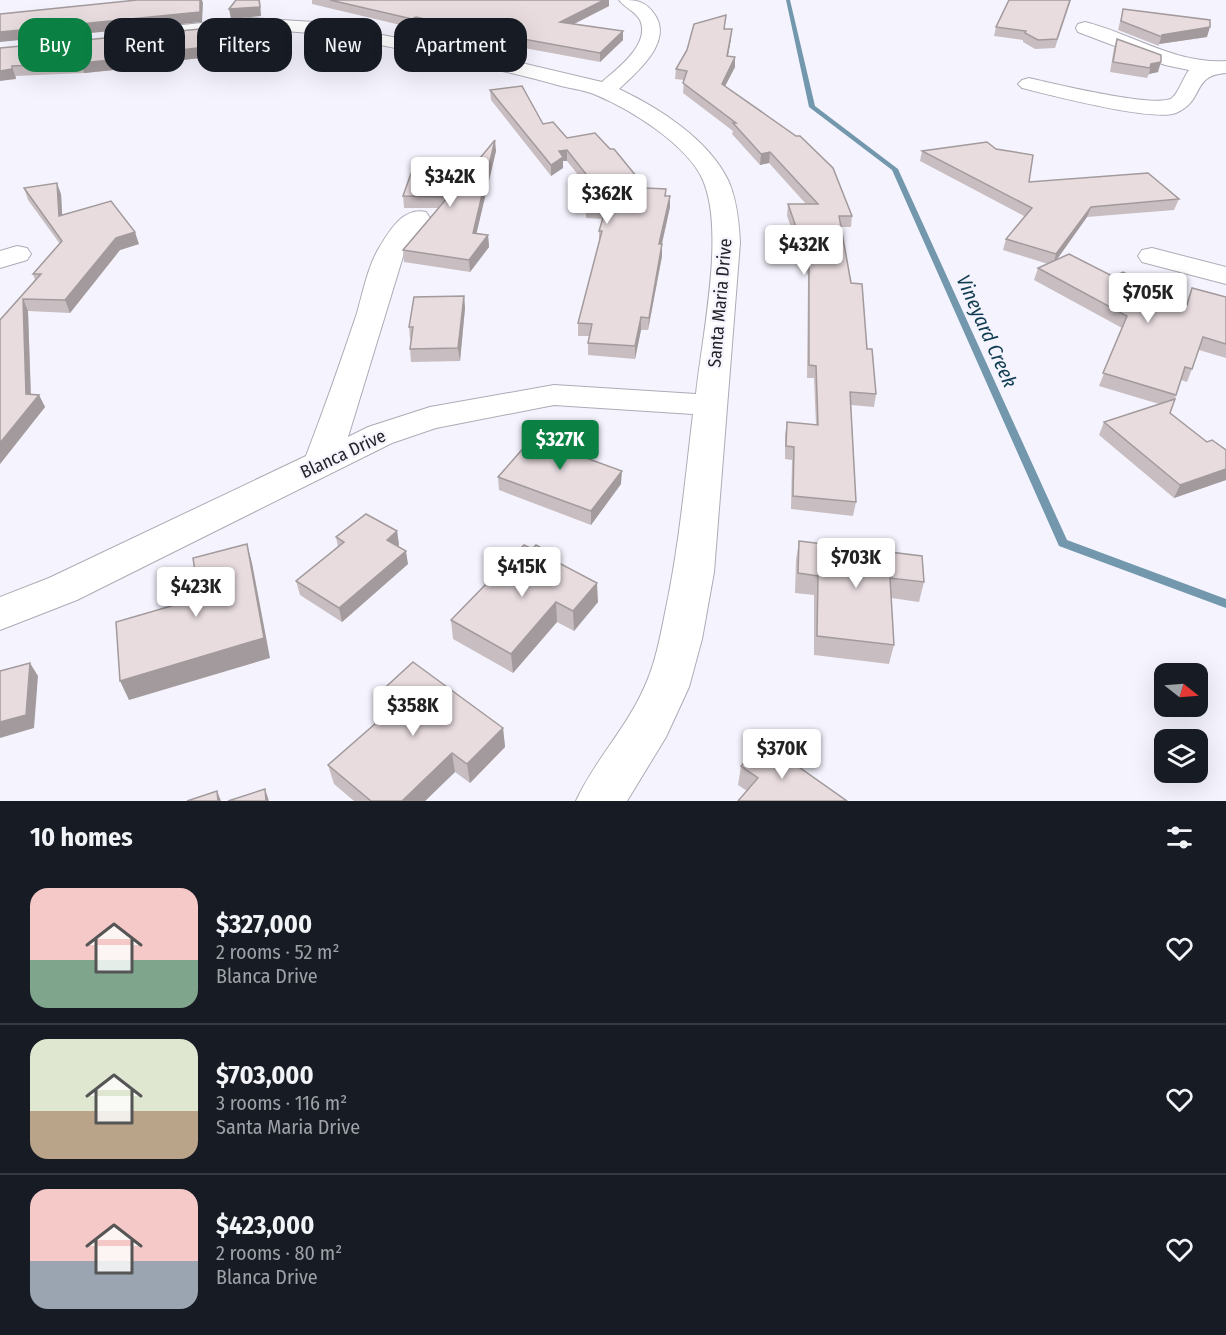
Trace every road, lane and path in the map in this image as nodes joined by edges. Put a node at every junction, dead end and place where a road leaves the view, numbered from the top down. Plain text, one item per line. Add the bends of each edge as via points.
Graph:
1 (628, 0) edge
2 (1085, 28) dead end
3 (185, 30) edge
4 (1217, 67) edge
5 (1029, 84) dead end
6 (606, 90) junction
7 (417, 218) dead end
8 (1152, 256) dead end
9 (1226, 276) edge
10 (711, 405) junction
11 (321, 464) junction
12 (0, 614) edge
13 (600, 801) edge

1 - 6 street via 646,11 652,35 638,59
2 - 4 street via 1172,61
3 - 6 street, Santa Maria Drive via 261,24 336,31
4 - 5 street via 1196,75 1181,102 1166,109 1105,101
6 - 10 street, Santa Maria Drive via 679,137 702,159 716,182 726,245
7 - 11 street via 391,250
8 - 9 street
10 - 11 street, Blanca Drive via 554,395 430,418 380,435
10 - 13 street, Santa Maria Drive via 694,572 681,639 667,687 644,737
11 - 12 street, Blanca Drive via 63,589

